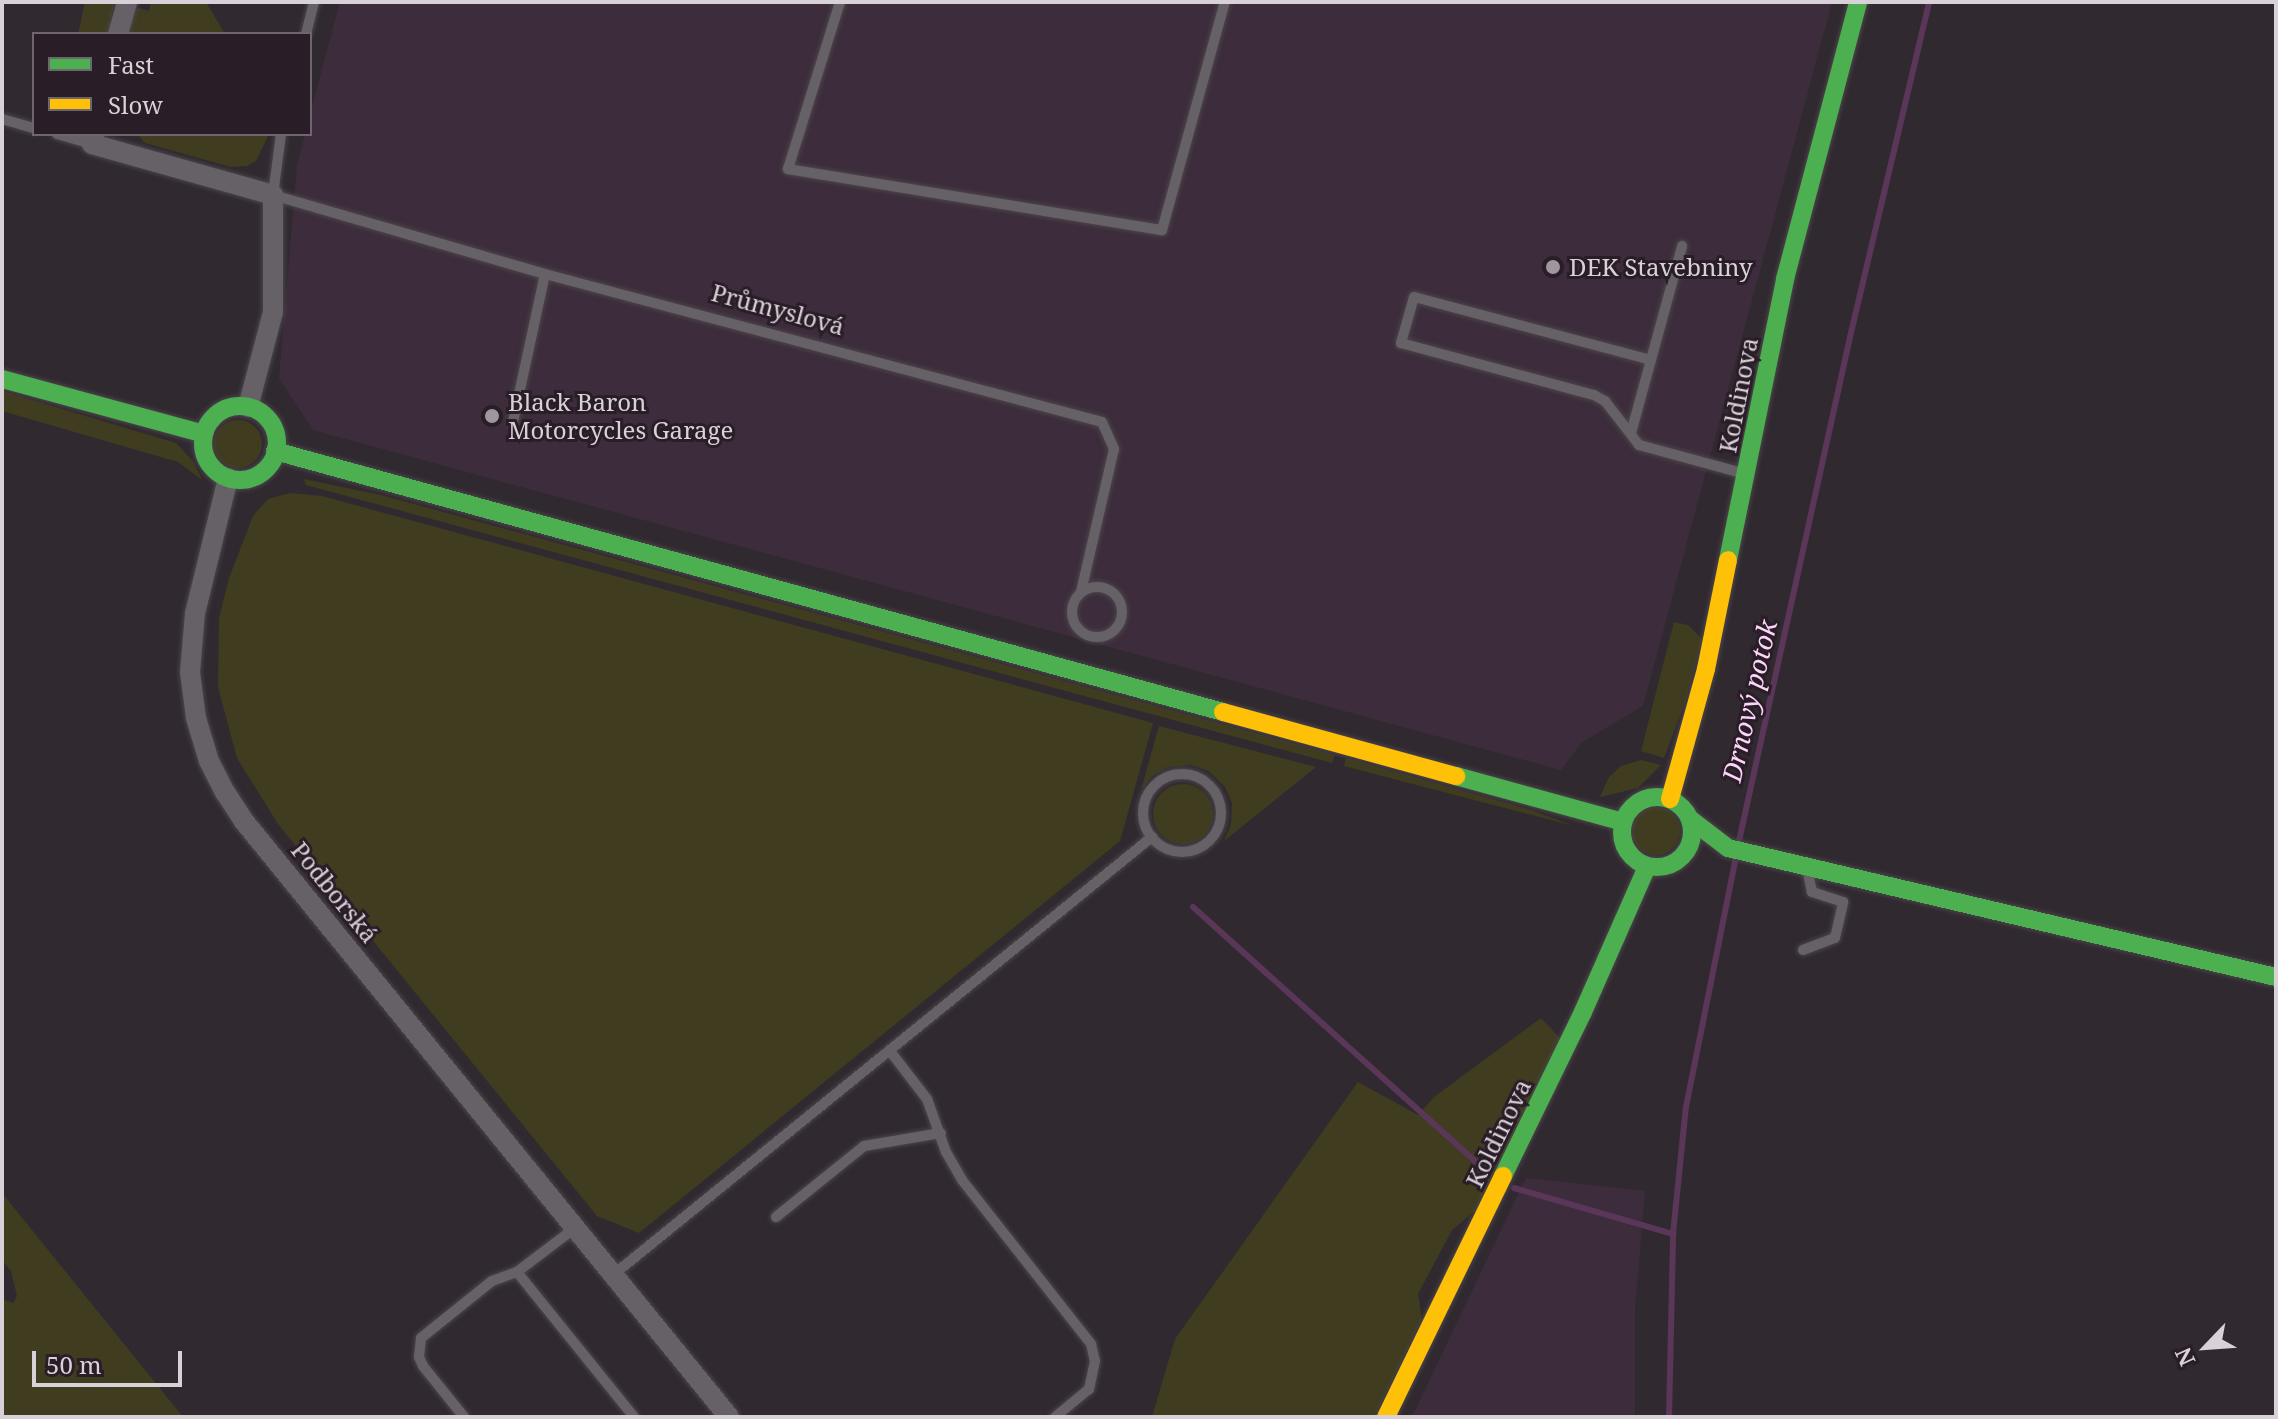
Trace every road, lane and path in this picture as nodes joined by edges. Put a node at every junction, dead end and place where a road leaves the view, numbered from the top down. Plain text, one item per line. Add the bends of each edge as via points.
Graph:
1 (127, 2) edge
2 (314, 2) edge
3 (840, 2) edge
4 (1225, 2) edge
5 (1858, 2) edge
6 (119, 32) edge
7 (306, 32) edge
8 (2, 119) edge
9 (32, 127) edge
10 (71, 136) edge
11 (281, 136) edge
12 (93, 139) edge
13 (273, 195) junction
14 (1682, 246) dead end
15 (545, 274) junction
16 (1651, 360) junction
17 (2, 379) edge
18 (248, 407) junction
19 (513, 422) dead end
20 (1631, 433) junction
21 (204, 434) junction
22 (275, 451) junction
23 (1748, 474) junction
24 (228, 478) junction
25 (1081, 592) junction
26 (1670, 799) junction
27 (1690, 819) junction
28 (1623, 822) junction
29 (1152, 837) junction
30 (1720, 846) junction
31 (1685, 855) junction
32 (1806, 866) junction
33 (1647, 867) junction
34 (1803, 950) dead end
35 (2276, 977) edge
36 (890, 1051) junction
37 (941, 1133) junction
38 (776, 1217) dead end
39 (575, 1228) junction
40 (517, 1272) junction
41 (613, 1275) junction
42 (464, 1417) edge
43 (634, 1417) edge
44 (729, 1417) edge
45 (1055, 1417) edge
46 (1386, 1417) edge

1 - 6 street
2 - 7 lane
3 - 4 lane via 788,169 1162,230
5 - 23 main road, Koldinova via 1785,279
8 - 9 lane
10 - 12 lane
11 - 13 lane
12 - 13 street
13 - 15 lane, Průmyslová
13 - 18 street via 273,312
14 - 16 lane
15 - 19 lane
15 - 25 lane, Průmyslová via 1102,422 1114,449
16 - 20 lane
16 - 20 lane via 1414,297 1401,343 1594,395
17 - 21 main road
18 - 21 main road via 219,412
18 - 22 main road via 270,422
20 - 23 lane via 1639,445
21 - 24 main road via 210,464
22 - 24 main road via 259,474
22 - 28 main road
23 - 26 main road, Koldinova via 1706,669
24 - 39 street, Podborská via 195,613 190,672 209,761 243,820
25 - 25 lane via 1072,606 1078,628 1092,636 1115,629 1122,614 1112,592 1096,586
26 - 27 main road
26 - 28 main road via 1636,803
27 - 30 main road
27 - 31 main road via 1692,838
28 - 33 main road via 1628,854
29 - 29 lane via 1162,846 1188,852 1212,839 1222,814 1213,788 1190,774 1163,778 1153,787 1143,812
29 - 36 lane
30 - 31 main road
30 - 32 main road
31 - 33 main road via 1675,864
32 - 34 lane via 1812,892 1843,902 1835,938
32 - 35 main road
33 - 46 main road, Koldinova via 1583,1012
36 - 37 lane via 927,1099
36 - 41 lane
37 - 38 lane via 864,1146
37 - 45 lane via 962,1180 1091,1344 1095,1361 1089,1389
39 - 40 lane
39 - 41 street, Podborská
40 - 42 lane via 492,1281 421,1338 423,1366
40 - 43 lane
41 - 44 street, Podborská

